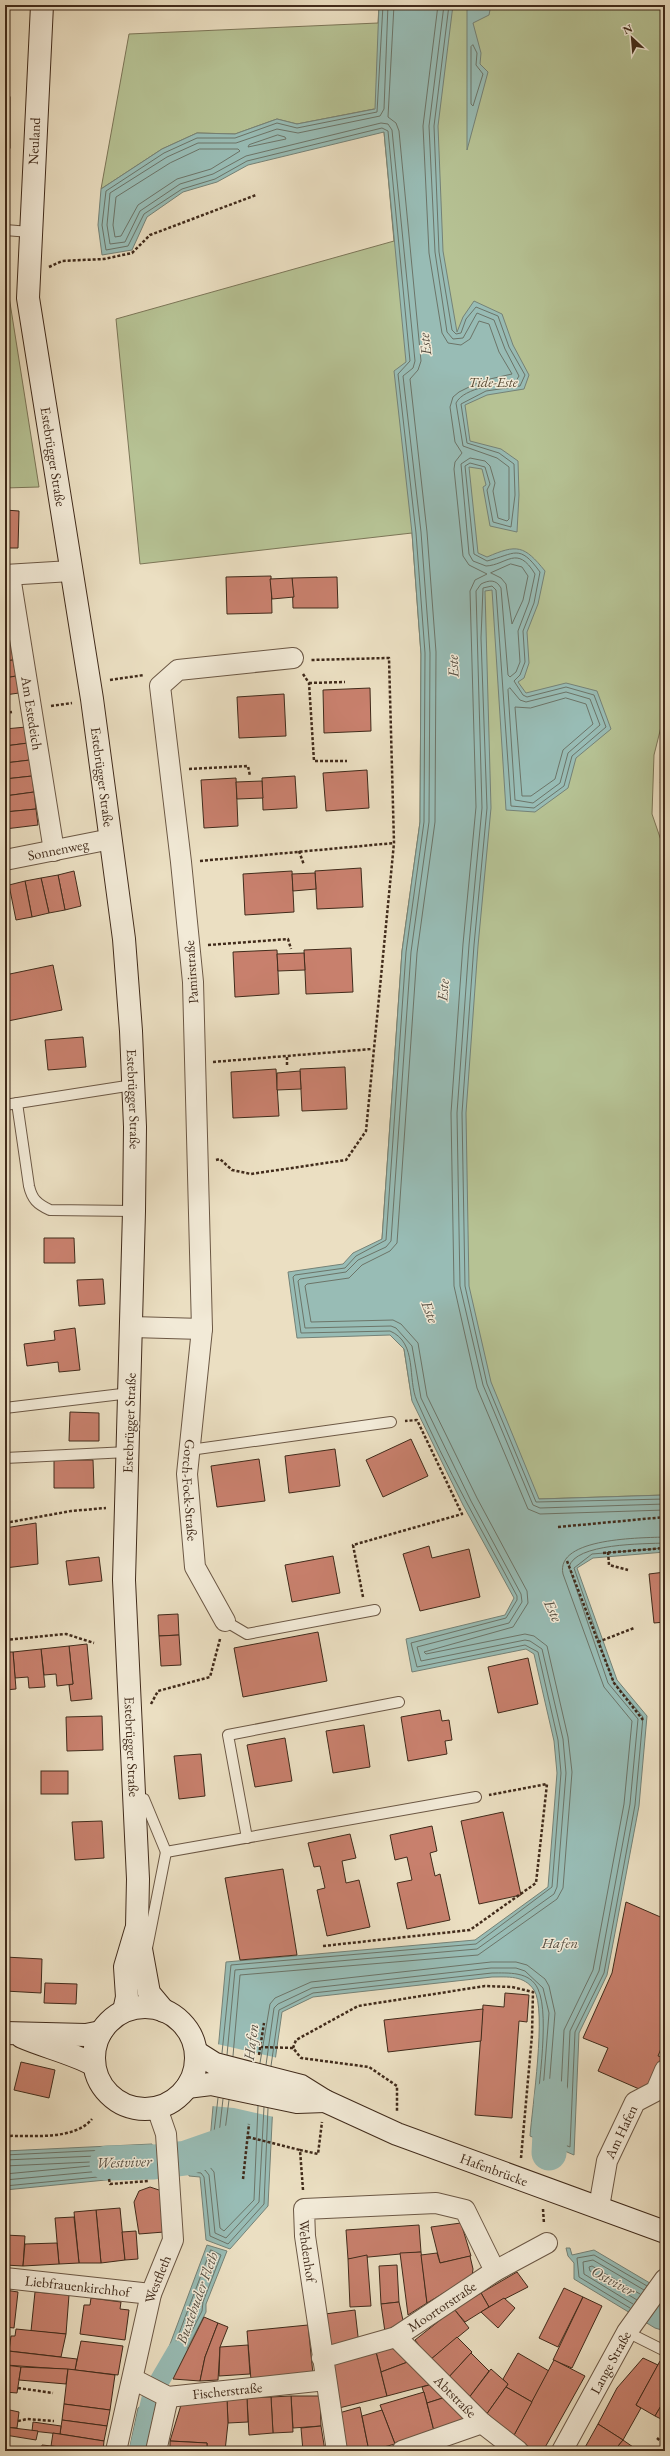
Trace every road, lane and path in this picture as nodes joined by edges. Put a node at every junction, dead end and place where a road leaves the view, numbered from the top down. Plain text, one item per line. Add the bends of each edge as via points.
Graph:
1 (42, 5) edge
2 (256, 194) dead end
3 (5, 230) edge
4 (30, 232) junction
5 (28, 278) junction
6 (71, 571) junction
7 (8, 576) edge
8 (293, 658) junction
9 (345, 682) dead end
10 (309, 683) junction
11 (665, 742) edge
12 (347, 761) dead end
13 (169, 770) junction
14 (250, 776) dead end
15 (665, 813) edge
16 (111, 839) junction
17 (394, 843) junction
18 (54, 851) junction
19 (299, 851) junction
20 (5, 860) edge
21 (181, 862) junction
22 (304, 865) dead end
23 (190, 946) junction
24 (292, 949) dead end
25 (372, 1049) junction
26 (287, 1057) junction
27 (194, 1064) junction
28 (287, 1067) dead end
29 (133, 1085) junction
30 (17, 1103) junction
31 (5, 1105) edge
32 (197, 1162) junction
33 (134, 1211) junction
34 (132, 1328) junction
35 (202, 1329) junction
36 (130, 1393) junction
37 (5, 1408) edge
38 (391, 1422) joint
39 (190, 1450) junction
40 (128, 1452) junction
41 (5, 1458) edge
42 (126, 1507) junction
43 (665, 1517) edge
44 (5, 1523) edge
45 (558, 1527) dead end
46 (665, 1548) edge
47 (608, 1552) junction
48 (603, 1553) dead end
49 (567, 1561) dead end
50 (628, 1570) dead end
51 (370, 1611) joint
52 (225, 1620) junction
53 (634, 1628) dead end
54 (5, 1640) edge
55 (598, 1642) junction
56 (94, 1643) dead end
57 (399, 1702) dead end
58 (148, 1710) dead end
59 (642, 1720) dead end
60 (476, 1797) joint
61 (134, 1799) junction
62 (246, 1838) junction
63 (166, 1852) junction
64 (137, 1927) junction
65 (324, 1946) dead end
66 (144, 1965) junction
67 (124, 2011) junction
68 (164, 2011) junction
69 (264, 2022) dead end
70 (101, 2032) junction
71 (11, 2034) edge
72 (260, 2047) junction
73 (293, 2048) junction
74 (196, 2052) junction
75 (259, 2060) dead end
76 (94, 2065) junction
77 (665, 2070) edge
78 (213, 2074) junction
79 (187, 2087) junction
80 (325, 2101) junction
81 (156, 2108) junction
82 (92, 2119) dead end
83 (249, 2124) dead end
84 (397, 2134) junction
85 (5, 2136) edge
86 (248, 2137) junction
87 (300, 2150) junction
88 (519, 2178) junction
89 (109, 2179) dead end
90 (169, 2179) junction
91 (243, 2179) dead end
92 (599, 2207) junction
93 (304, 2209) junction
94 (665, 2232) edge
95 (547, 2243) dead end
96 (495, 2271) junction
97 (5, 2278) edge
98 (665, 2279) edge
99 (151, 2294) junction
100 (627, 2332) junction
101 (396, 2337) junction
102 (665, 2351) edge
103 (322, 2358) junction
104 (326, 2380) junction
105 (137, 2381) junction
106 (18, 2388) dead end
107 (54, 2393) dead end
108 (165, 2395) junction
109 (18, 2421) dead end
110 (54, 2421) dead end
111 (482, 2423) junction
112 (657, 2438) dead end
113 (665, 2445) edge
114 (116, 2451) edge
115 (156, 2451) edge
116 (337, 2451) edge
117 (402, 2451) edge
118 (518, 2451) edge
119 (562, 2451) edge

1 - 4 street, Neuland
2 - 5 path via 150,235 132,253 104,259 62,261
3 - 4 lane
4 - 5 street, Neuland
5 - 6 street, Estebrügger Straße via 36,358
6 - 7 street
6 - 16 street, Estebrügger Straße
7 - 18 street, Am Estedeich
8 - 10 path
8 - 13 street, Pamirstraße via 178,670 160,686
8 - 17 path via 318,661 389,658
9 - 10 path
10 - 12 path via 314,761
11 - 15 path via 661,781
13 - 14 path via 248,766
13 - 21 street, Pamirstraße
16 - 18 street, Sonnenweg
16 - 29 street, Estebrügger Straße via 124,939
17 - 19 path
17 - 25 path
18 - 20 street, Sonnenweg
19 - 21 path
19 - 22 path
21 - 23 street, Pamirstraße
23 - 24 path via 288,939
23 - 27 street, Pamirstraße
25 - 26 path
25 - 32 path via 366,1130 346,1160 251,1174 232,1170 220,1159
26 - 27 path
26 - 28 path
27 - 32 street, Pamirstraße
29 - 30 lane
29 - 33 street, Estebrügger Straße
30 - 31 lane
30 - 33 lane via 29,1186 37,1204 50,1210
32 - 35 street, Pamirstraße
33 - 34 street, Estebrügger Straße
34 - 35 street
34 - 36 street, Estebrügger Straße
35 - 39 street, Gorch-Fock-Straße
36 - 37 lane
36 - 40 street, Estebrügger Straße
38 - 39 lane
38 - 51 path via 417,1420 462,1514 353,1545
39 - 52 street, Gorch-Fock-Straße via 187,1474 195,1567
40 - 41 lane
40 - 42 street, Estebrügger Straße
42 - 44 path via 71,1511
42 - 61 street, Estebrügger Straße via 124,1580
43 - 45 path
46 - 47 path
47 - 48 path
47 - 50 path via 609,1565
49 - 55 path
51 - 52 lane via 246,1634
52 - 58 path via 210,1677 158,1691
53 - 55 path
54 - 56 path via 66,1634
55 - 59 path via 614,1682
57 - 62 lane via 228,1735
60 - 62 lane
60 - 65 path via 547,1784 536,1883 470,1930
61 - 63 lane via 144,1799
61 - 64 street, Estebrügger Straße via 138,1879
62 - 63 lane
63 - 66 lane
64 - 66 street, Estebrügger Straße
64 - 67 street, Estebrügger Straße via 126,1967 127,1997
66 - 68 street, Estebrügger Straße via 149,1993
67 - 68 street via 137,2007 151,2007
67 - 70 street via 111,2020
68 - 74 street via 176,2017 186,2027 193,2039
69 - 72 path
70 - 71 street via 86,2035
70 - 76 street via 94,2048
71 - 76 street
72 - 73 path
72 - 75 path
73 - 84 path via 301,2058 370,2067 397,2086
73 - 88 path via 296,2040 358,2006 485,1986 512,1987 533,1992 532,2035
74 - 78 street, Hafenbrücke
74 - 79 street via 196,2065
76 - 81 street via 98,2080 108,2094 122,2104 139,2109
77 - 92 street, Am Hafen via 656,2091 635,2102 607,2161
78 - 79 street, Hafenbrücke
78 - 80 street, Hafenbrücke via 278,2090 298,2102
79 - 81 street via 168,2104
80 - 84 street, Hafenbrücke
80 - 87 path via 318,2154
81 - 90 street, Westfleth via 166,2131
82 - 85 path via 74,2132
83 - 86 path
84 - 88 street, Hafenbrücke
86 - 87 path
86 - 91 path
87 - 93 path
88 - 92 street, Hafenbrücke
89 - 90 path via 110,2184
90 - 99 street, Westfleth via 173,2240
92 - 94 street, Hafenbrücke
93 - 96 street, Wehdenhof via 436,2203 465,2210
93 - 103 street, Wehdenhof via 305,2236
95 - 96 street, Moortorstraße
96 - 101 street, Moortorstraße
97 - 99 street, Liebfrauenkirchhof
98 - 100 street, Lange Straße
99 - 105 street, Westfleth
100 - 102 lane
100 - 119 street, Lange Straße
101 - 103 street, Moortorstraße
101 - 111 street, Abtstraße
103 - 104 street, Wehdenhof
104 - 108 street, Fischerstraße
104 - 116 street, Wehdenhof
105 - 108 street
105 - 114 street, Westfleth
106 - 107 path
108 - 115 street
109 - 110 path
111 - 117 street
111 - 118 street, Abtstraße
112 - 113 path

